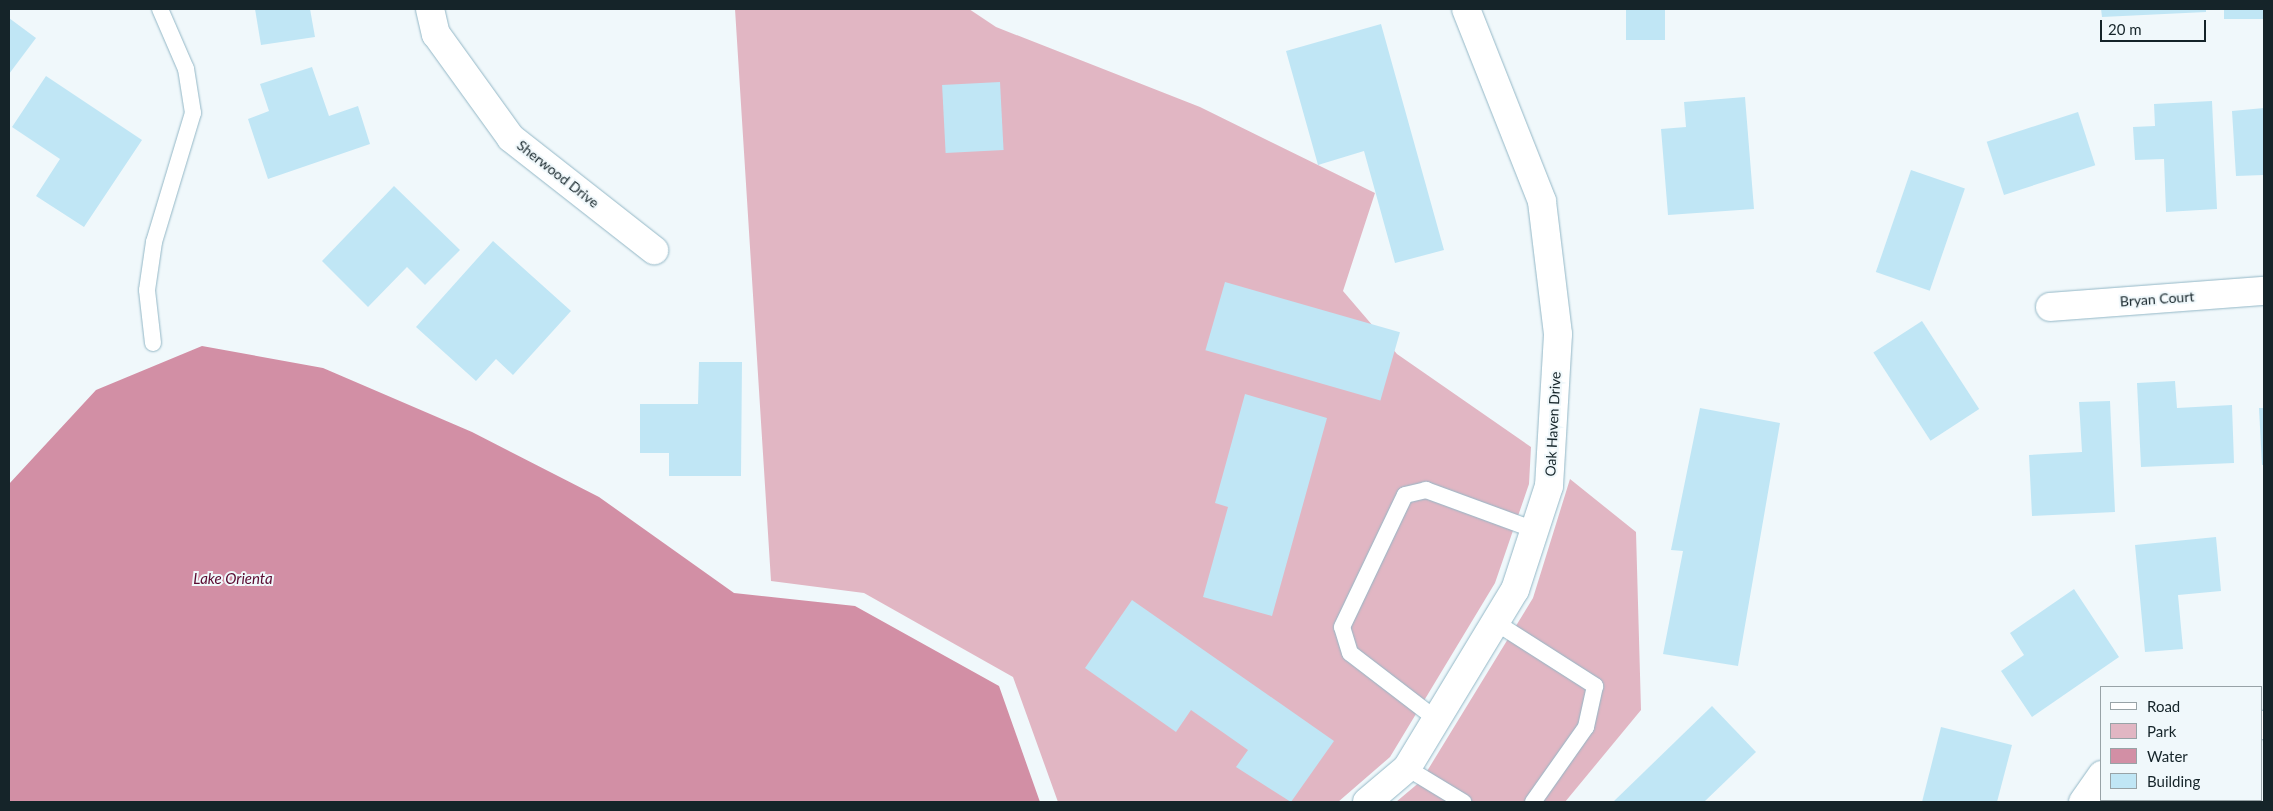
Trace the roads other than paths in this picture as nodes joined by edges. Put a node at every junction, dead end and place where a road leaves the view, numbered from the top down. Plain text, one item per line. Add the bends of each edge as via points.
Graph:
1 (160, 9) edge
2 (430, 9) edge
3 (1466, 9) edge
4 (654, 250) dead end
5 (2264, 291) edge
6 (2050, 307) dead end
7 (153, 343) dead end
8 (1534, 530) junction
9 (1494, 622) junction
10 (1436, 719) junction
11 (1407, 768) junction
12 (2100, 778) edge
13 (1367, 802) edge
14 (1464, 802) edge
15 (1533, 802) edge
16 (2083, 802) edge

1 - 7 lane via 186,68 194,113 154,242 147,290
2 - 4 street, Sherwood Drive via 436,34 511,138
3 - 8 street, Oak Haven Drive via 1542,201 1558,334 1549,486
5 - 6 street, Bryan Court
8 - 9 street, Oak Haven Drive via 1515,590
8 - 10 lane via 1426,490 1405,495 1342,627 1350,653
9 - 10 street, Oak Haven Drive
9 - 15 lane via 1595,686 1586,727
10 - 11 street, Oak Haven Drive
11 - 13 street, Oak Haven Drive
11 - 14 lane
12 - 16 street

